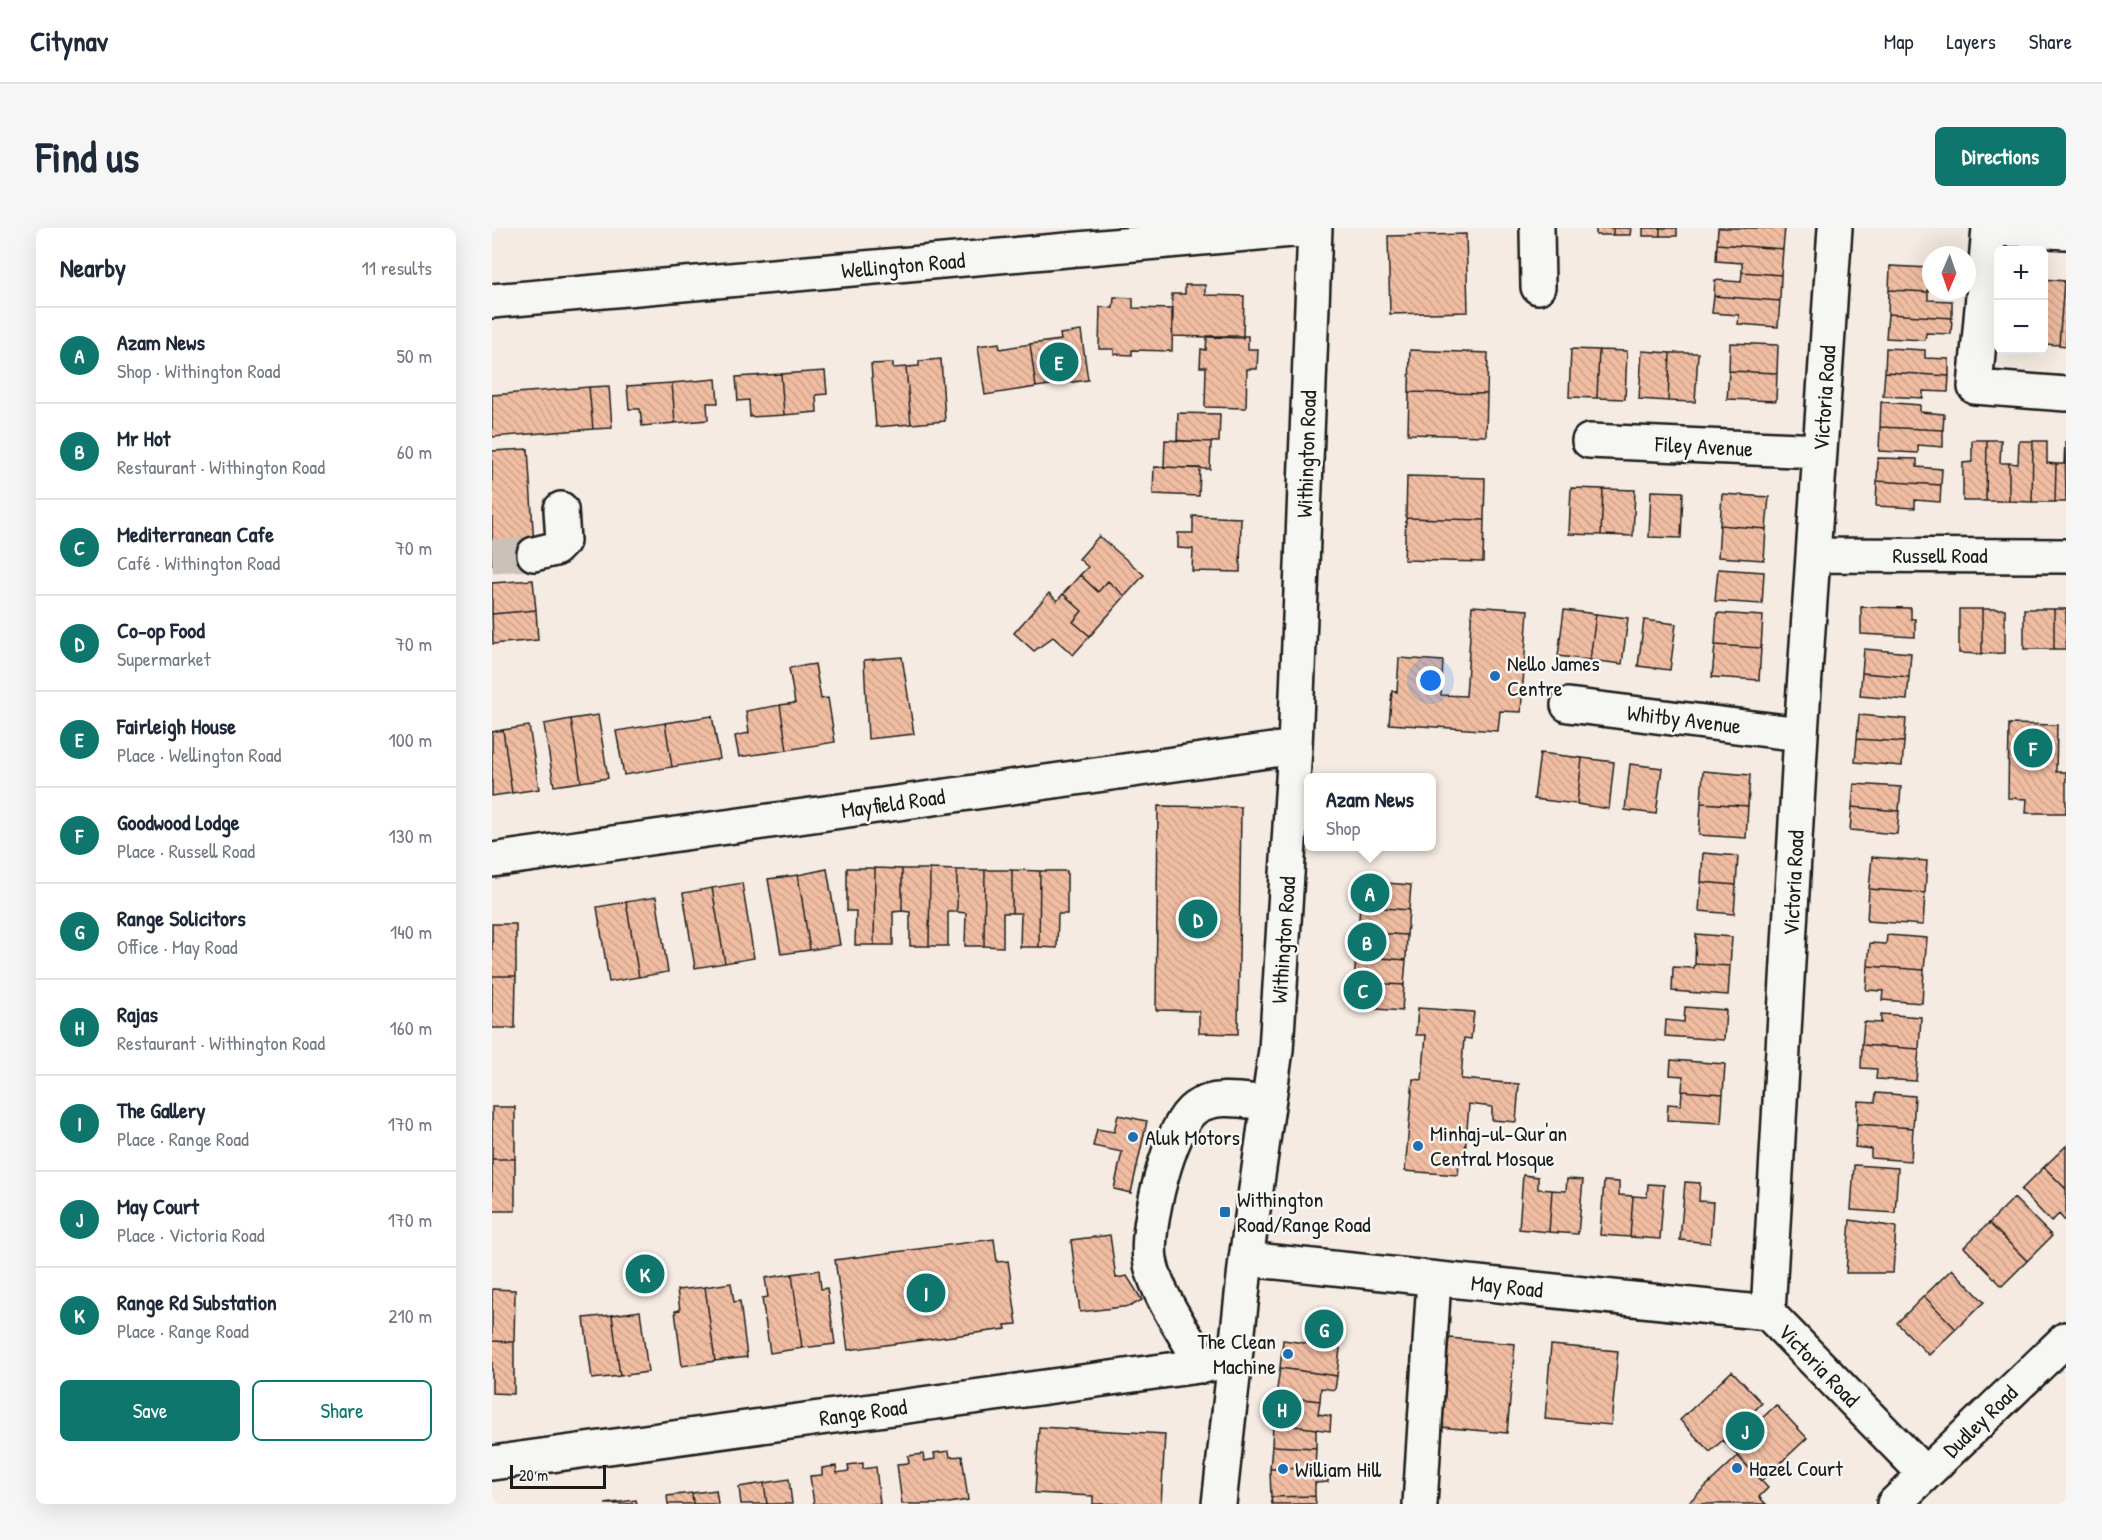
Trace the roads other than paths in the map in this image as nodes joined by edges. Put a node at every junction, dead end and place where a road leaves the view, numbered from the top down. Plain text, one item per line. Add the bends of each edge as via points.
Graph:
1 (1315, 228) edge
2 (1537, 228) edge
3 (1835, 228) edge
4 (1989, 228) edge
5 (1995, 228) edge
6 (2066, 232) edge
7 (1538, 287) dead end
8 (492, 301) edge
9 (2066, 394) edge
10 (1589, 441) dead end
11 (1820, 451) junction
12 (561, 509) dead end
13 (534, 554) tunnel mouth
14 (1813, 555) junction
15 (2066, 556) edge
16 (1568, 705) dead end
17 (1801, 734) junction
18 (1295, 747) junction
19 (492, 860) edge
20 (1267, 1103) junction
21 (1246, 1259) junction
22 (1434, 1279) junction
23 (1768, 1313) junction
24 (2066, 1339) edge
25 (1219, 1364) junction
26 (492, 1463) edge
27 (1925, 1474) junction
28 (1219, 1504) edge
29 (1420, 1504) edge
30 (1894, 1504) edge

1 - 8 street, Wellington Road
1 - 18 street, Withington Road
2 - 7 street
3 - 11 street, Victoria Road
4 - 9 street via 1976,387
5 - 6 street
10 - 11 street, Filey Avenue
11 - 14 street, Victoria Road
12 - 13 street via 563,541 555,549
14 - 15 street, Russell Road
14 - 17 street, Victoria Road
16 - 17 street, Whitby Avenue
17 - 23 street, Victoria Road
18 - 19 street, Mayfield Road
18 - 20 street, Withington Road via 1276,1050
20 - 21 street, Withington Road
20 - 25 street via 1224,1099 1195,1108 1173,1139 1151,1218 1150,1260 1169,1308
21 - 22 street, May Road
21 - 25 street, Withington Road
22 - 23 street, May Road
22 - 29 street
23 - 27 street, Victoria Road
24 - 27 street, Dudley Road
25 - 26 street, Range Road
25 - 28 street, Withington Road
27 - 30 street, Dudley Road

